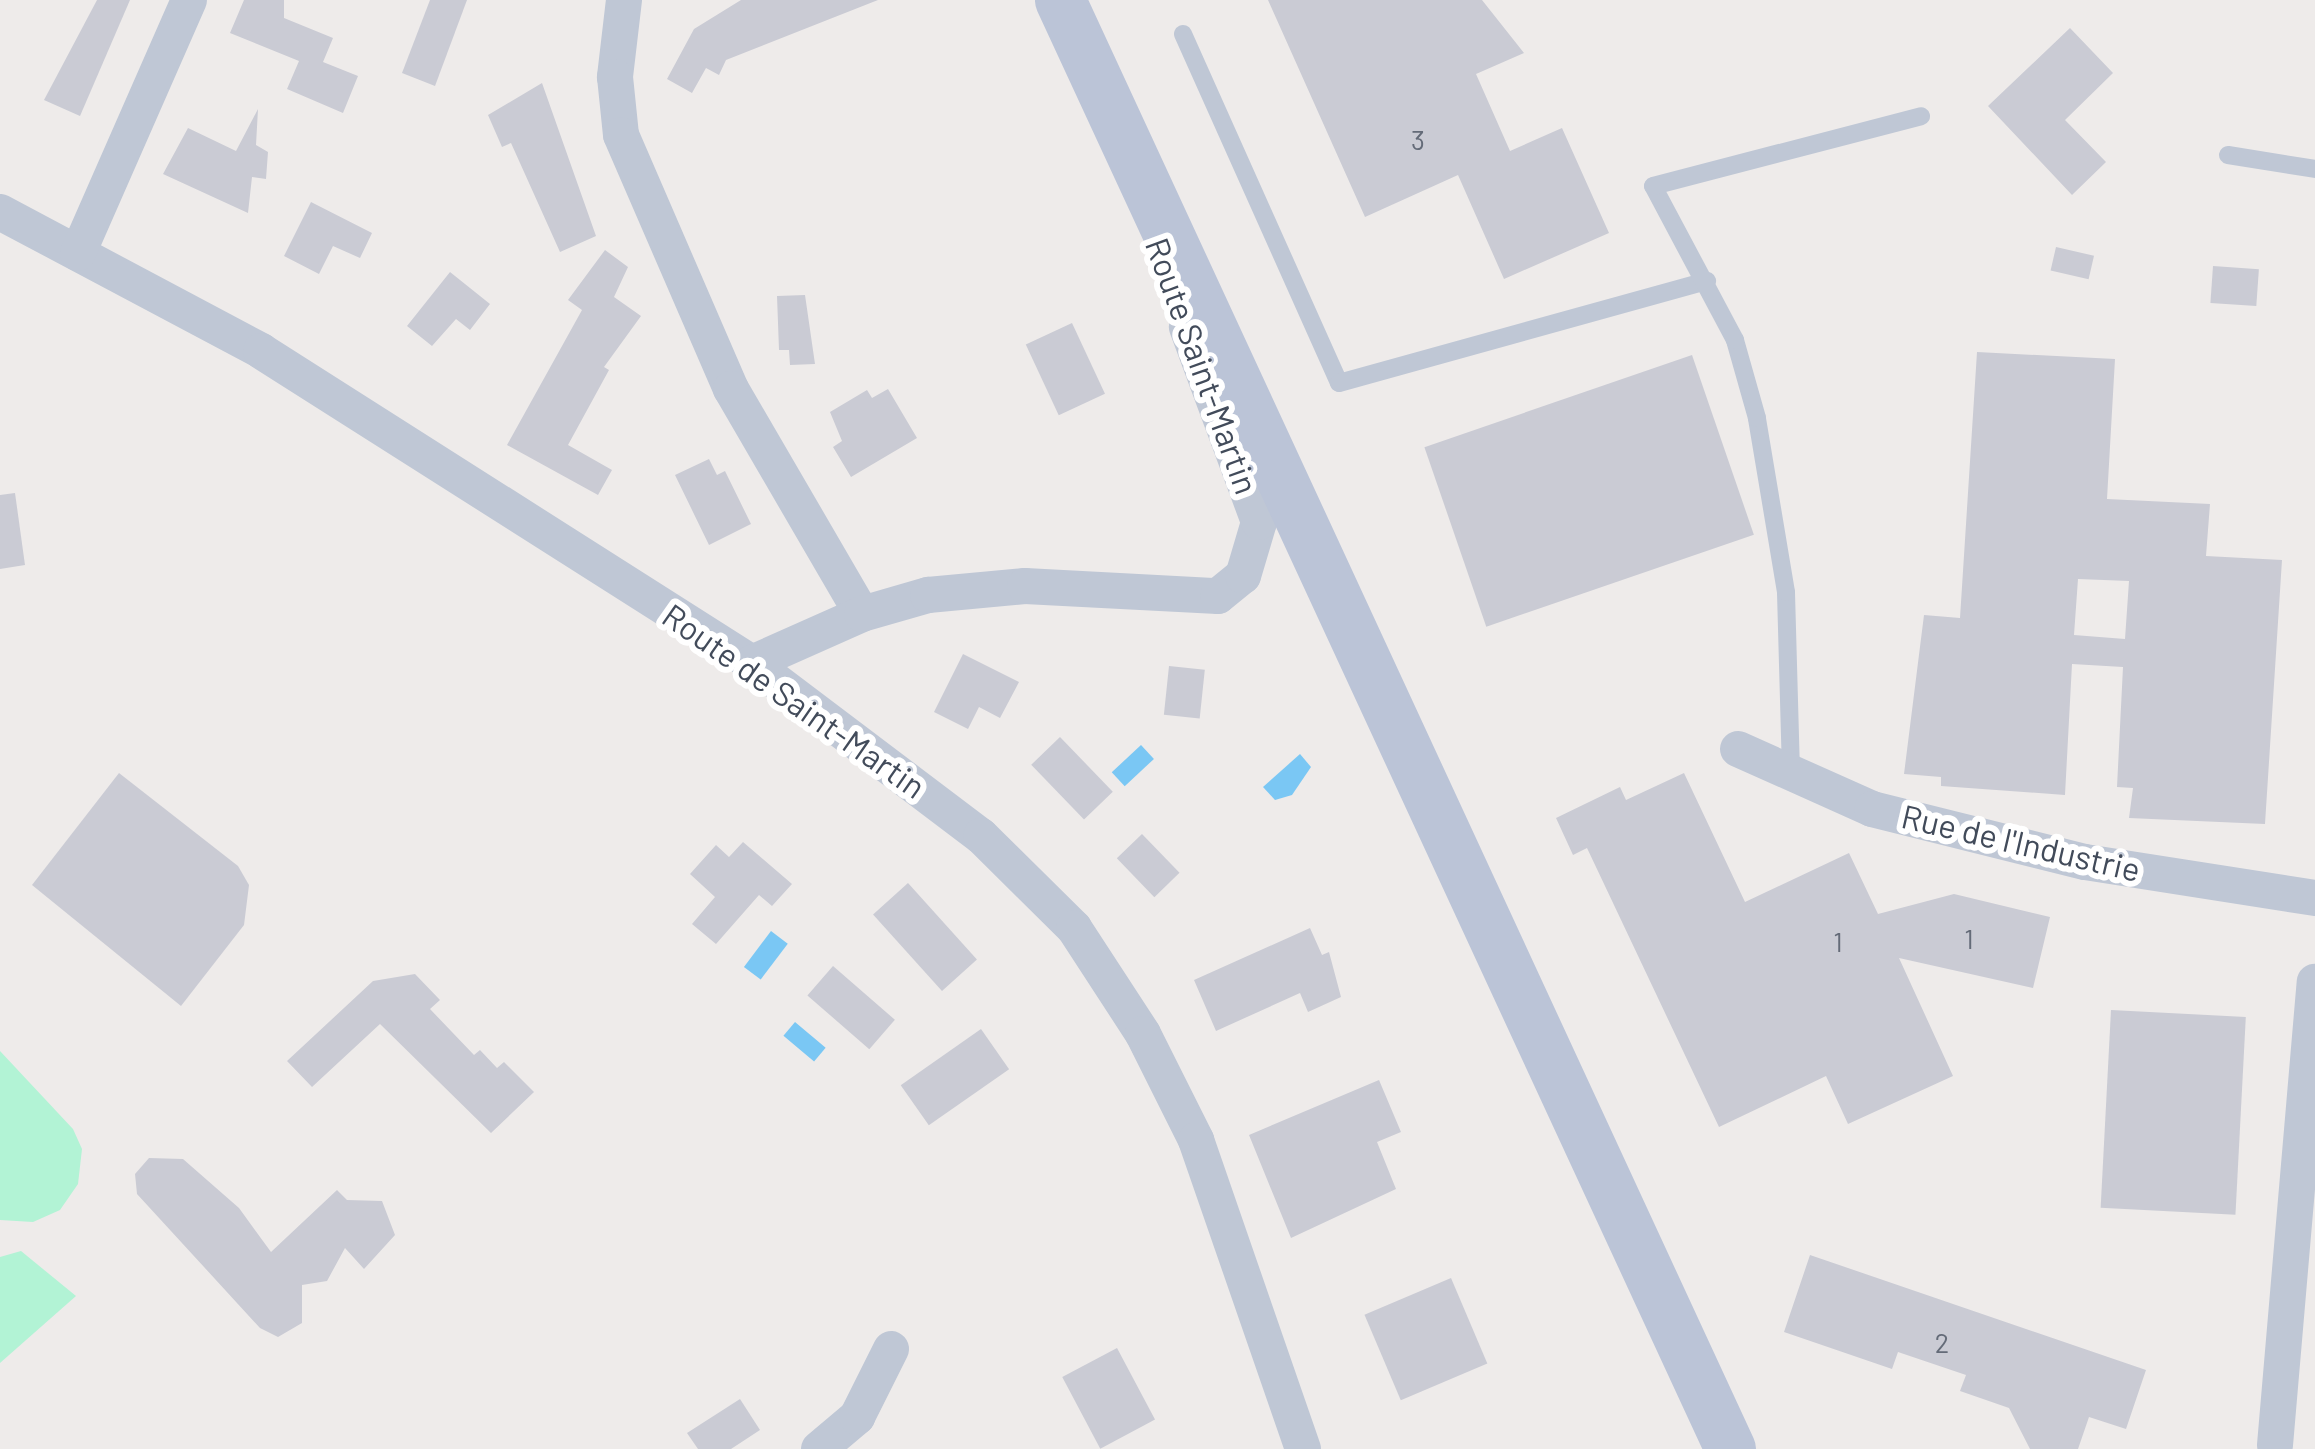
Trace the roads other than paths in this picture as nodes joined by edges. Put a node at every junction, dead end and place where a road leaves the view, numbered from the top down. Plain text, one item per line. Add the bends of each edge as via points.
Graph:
1 (189, 0) edge
2 (624, 0) edge
3 (1060, 0) edge
4 (1183, 34) dead end
5 (1098, 81) junction
6 (1921, 116) dead end
7 (2228, 154) dead end
8 (2315, 169) edge
9 (0, 212) edge
10 (77, 253) junction
11 (1707, 281) junction
12 (862, 614) junction
13 (752, 663) junction
14 (1738, 749) dead end
15 (1790, 772) junction
16 (2315, 898) edge
17 (2315, 982) edge
18 (890, 1349) dead end
19 (2274, 1447) edge
20 (819, 1449) edge
21 (1303, 1449) edge
22 (1730, 1449) edge

1 - 10 street
2 - 12 street via 615,76 621,135 731,388
3 - 5 main road
4 - 11 lane via 1340,383
5 - 12 street, Route Saint-Martin via 1259,522 1243,576 1199,600 1025,586 928,595
5 - 22 main road
6 - 11 lane via 1653,186
7 - 8 lane
9 - 10 street, Route de Saint-Martin
10 - 13 street, Route de Saint-Martin via 261,351
11 - 15 lane via 1757,418 1786,592
12 - 13 street, Route Saint-Martin
13 - 21 street, Route de Saint-Martin via 981,836 1074,928 1143,1034 1196,1140
14 - 15 street, Rue de l'Industrie
15 - 16 street, Rue de l'Industrie via 1872,809 2085,862
17 - 19 street
18 - 20 street via 857,1418

